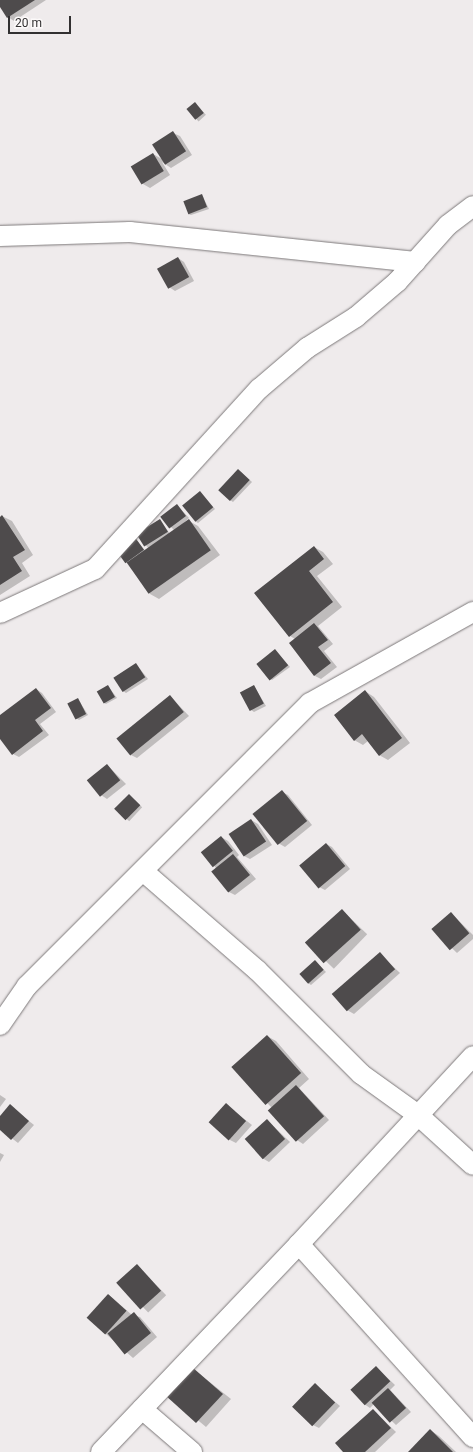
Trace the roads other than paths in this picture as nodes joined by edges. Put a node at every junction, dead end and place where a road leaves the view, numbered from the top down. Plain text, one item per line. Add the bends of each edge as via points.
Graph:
1 (473, 206) edge
2 (0, 236) edge
3 (415, 262) junction
4 (473, 612) edge
5 (0, 613) edge
6 (143, 871) junction
7 (0, 1025) edge
8 (473, 1056) edge
9 (418, 1115) junction
10 (473, 1165) edge
11 (299, 1244) junction
12 (142, 1409) junction
13 (473, 1436) edge
14 (101, 1452) edge
15 (192, 1452) edge

1 - 3 street via 448,225
2 - 3 street via 130,232
3 - 5 street via 397,282 356,317 307,348 259,389 95,569
4 - 6 street via 310,703
6 - 7 street via 27,986
6 - 9 street via 257,970 361,1074
8 - 9 street
9 - 10 street
9 - 11 street
11 - 12 street
11 - 13 street
12 - 14 street
12 - 15 street

